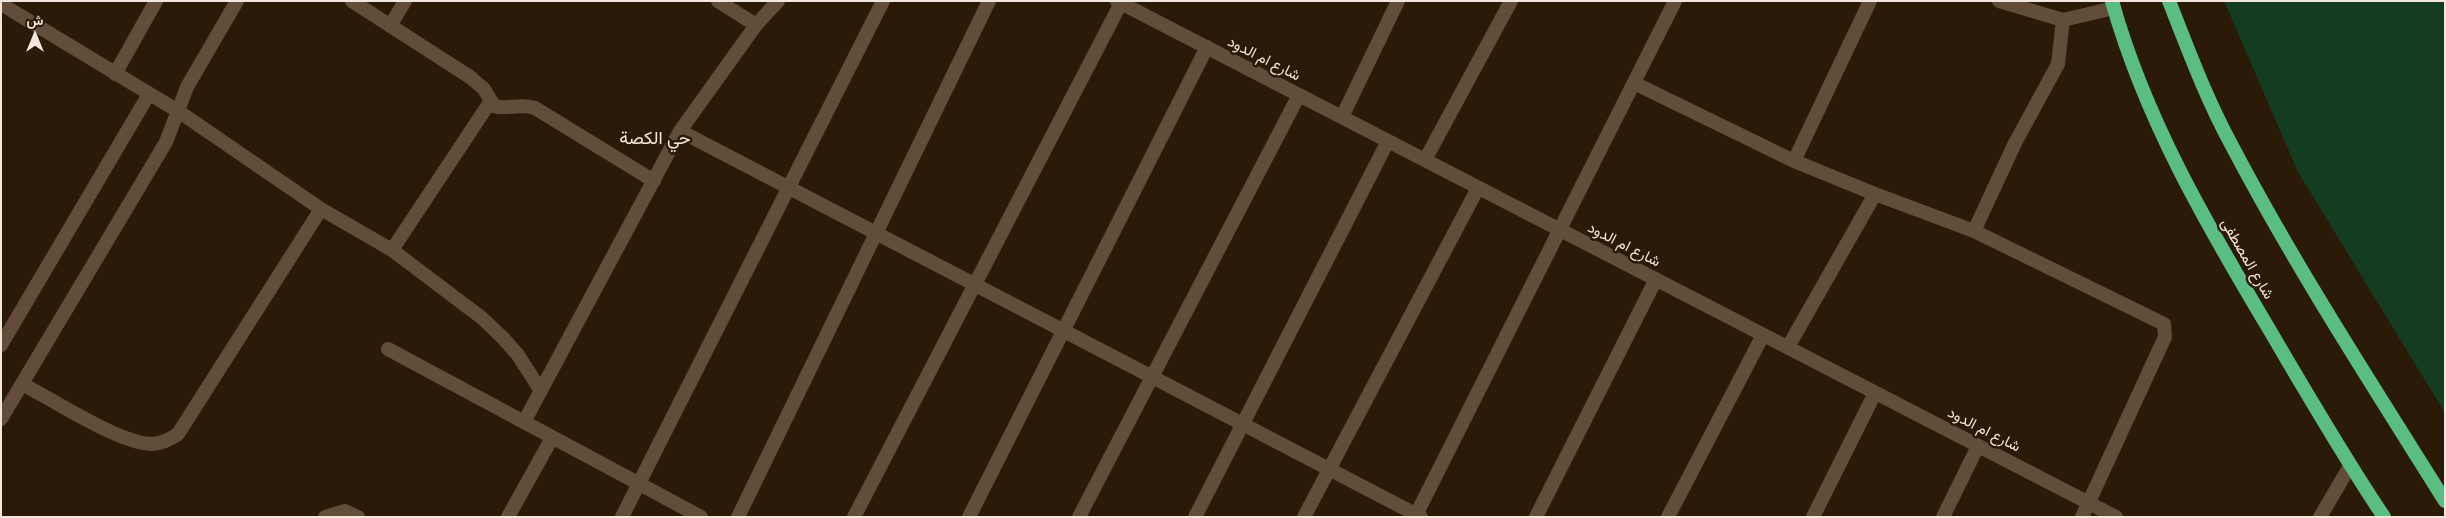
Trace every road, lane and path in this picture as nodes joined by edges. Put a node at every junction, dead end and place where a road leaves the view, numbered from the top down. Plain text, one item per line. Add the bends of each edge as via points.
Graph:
1 (156, 1) edge
2 (238, 1) edge
3 (352, 1) edge
4 (405, 1) edge
5 (718, 1) edge
6 (778, 1) edge
7 (883, 1) edge
8 (990, 1) edge
9 (1398, 1) edge
10 (1511, 1) edge
11 (1675, 1) edge
12 (1870, 1) edge
13 (1999, 1) edge
14 (2169, 1) edge
15 (1119, 2) edge
16 (1, 4) edge
17 (2113, 4) edge
18 (2062, 20) junction
19 (756, 25) junction
20 (390, 26) junction
21 (1207, 47) junction
22 (115, 74) junction
23 (1634, 83) junction
24 (149, 94) junction
25 (1299, 95) junction
26 (490, 102) junction
27 (178, 111) junction
28 (1342, 118) junction
29 (680, 131) junction
30 (1388, 141) junction
31 (1425, 160) junction
32 (1794, 161) junction
33 (654, 180) junction
34 (789, 187) junction
35 (1478, 188) junction
36 (1875, 194) junction
37 (321, 209) junction
38 (1560, 230) junction
39 (1974, 231) junction
40 (877, 233) junction
41 (392, 250) junction
42 (1656, 279) junction
43 (975, 284) junction
44 (1064, 330) junction
45 (1763, 335) junction
46 (1, 345) edge
47 (1788, 347) junction
48 (388, 349) dead end
49 (1152, 377) junction
50 (22, 384) junction
51 (541, 391) junction
52 (1875, 393) junction
53 (1, 419) edge
54 (524, 422) junction
55 (1242, 424) junction
56 (552, 438) junction
57 (1978, 446) junction
58 (2350, 466) junction
59 (1330, 469) junction
60 (640, 485) junction
61 (2445, 501) edge
62 (2089, 503) junction
63 (1417, 516) edge
64 (325, 517) edge
65 (358, 517) edge
66 (508, 517) edge
67 (622, 517) edge
68 (701, 517) edge
69 (738, 517) edge
70 (854, 517) edge
71 (969, 517) edge
72 (1079, 517) edge
73 (1195, 517) edge
74 (1304, 517) edge
75 (1536, 517) edge
76 (1668, 517) edge
77 (1813, 517) edge
78 (1943, 517) edge
79 (2082, 517) edge
80 (2116, 517) edge
81 (2320, 517) edge
82 (2384, 517) edge

1 - 22 street
2 - 27 street via 187,87
3 - 20 street
4 - 20 street
5 - 19 street
6 - 19 street
7 - 34 street
8 - 40 street
9 - 28 street
10 - 31 street
11 - 23 street
12 - 32 street
13 - 18 street
14 - 61 highway via 2196,70 2230,142 2284,242
15 - 21 street, شارع ام الدود
15 - 43 street
16 - 22 street
17 - 18 street
17 - 58 highway, شارع المصطفى via 2143,90 2178,169
18 - 39 street via 2058,64 2015,143
19 - 29 street
20 - 26 street via 470,76 484,89
21 - 25 street, شارع ام الدود
21 - 44 street
22 - 24 street
23 - 32 street
23 - 38 street
24 - 27 street
24 - 46 street
25 - 28 street, شارع ام الدود
25 - 49 street
26 - 33 street via 499,108 518,104 535,108
26 - 41 street
27 - 37 street
27 - 50 street via 166,142
28 - 30 street, شارع ام الدود
29 - 33 street
29 - 34 street
30 - 31 street, شارع ام الدود
30 - 55 street
31 - 35 street, شارع ام الدود
32 - 36 street
33 - 51 street
34 - 40 street
34 - 60 street
35 - 38 street, شارع ام الدود
35 - 59 street
36 - 39 street
36 - 47 street
37 - 41 street
37 - 50 street via 178,434 165,443 144,444 121,436
38 - 42 street, شارع ام الدود
38 - 63 street
39 - 62 street via 2157,320 2166,328 2165,337
40 - 43 street
40 - 69 street
41 - 51 street via 482,318 518,355
42 - 45 street, شارع ام الدود
42 - 75 street
43 - 44 street
43 - 70 street
44 - 49 street
44 - 71 street
45 - 47 street, شارع ام الدود
45 - 76 street
47 - 52 street, شارع ام الدود
48 - 54 street
49 - 55 street
49 - 72 street
50 - 53 street
51 - 54 street
52 - 57 street, شارع ام الدود
52 - 77 street
54 - 56 street
55 - 59 street
55 - 73 street
56 - 60 street
56 - 66 street
57 - 62 street, شارع ام الدود
57 - 78 street
58 - 81 street
58 - 82 highway, شارع المصطفى
59 - 63 street
59 - 74 street
60 - 67 street
60 - 68 street
62 - 79 street
62 - 80 street, شارع ام الدود
64 - 65 street via 345,511

